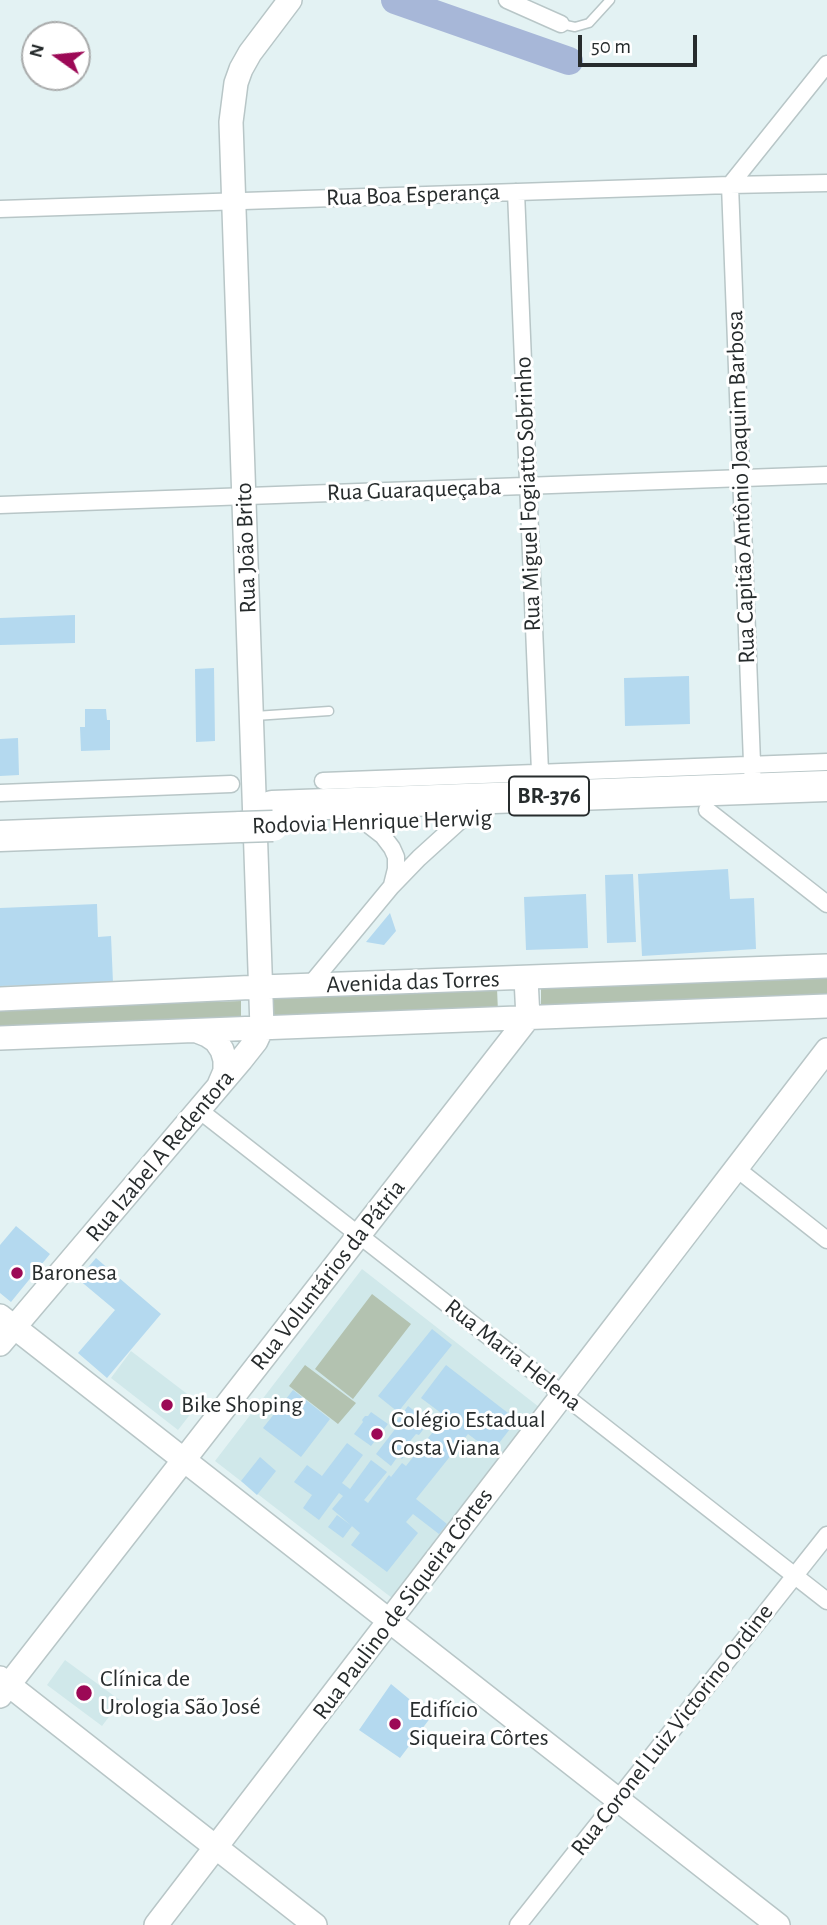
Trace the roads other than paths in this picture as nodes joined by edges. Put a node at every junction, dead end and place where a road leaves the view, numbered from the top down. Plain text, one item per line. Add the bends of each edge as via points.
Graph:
1 (290, 0) edge
2 (507, 0) edge
3 (610, 0) edge
4 (561, 24) joint
5 (827, 64) edge
6 (827, 183) edge
7 (730, 184) junction
8 (516, 192) junction
9 (233, 201) junction
10 (0, 209) edge
11 (827, 475) edge
12 (741, 478) junction
13 (528, 486) junction
14 (244, 496) junction
15 (0, 505) edge
16 (328, 711) dead end
17 (251, 716) junction
18 (827, 762) edge
19 (752, 777) junction
20 (323, 781) dead end
21 (541, 785) junction
22 (827, 786) edge
23 (0, 793) edge
24 (237, 806) junction
25 (827, 806) edge
26 (707, 810) junction
27 (0, 816) edge
28 (273, 816) junction
29 (462, 819) junction
30 (365, 822) junction
31 (0, 836) edge
32 (391, 887) junction
33 (827, 904) edge
34 (827, 966) edge
35 (526, 978) junction
36 (310, 985) junction
37 (261, 987) junction
38 (0, 999) edge
39 (823, 1008) edge
40 (528, 1018) junction
41 (262, 1028) junction
42 (197, 1031) junction
43 (0, 1038) edge
44 (827, 1050) edge
45 (218, 1088) junction
46 (199, 1110) junction
47 (737, 1168) junction
48 (359, 1235) junction
49 (827, 1240) edge
50 (5, 1329) edge
51 (563, 1395) junction
52 (184, 1460) junction
53 (827, 1535) edge
54 (795, 1576) junction
55 (827, 1601) edge
56 (390, 1621) junction
57 (3, 1686) edge
58 (617, 1800) junction
59 (216, 1847) junction
60 (156, 1925) edge
61 (315, 1925) edge
62 (518, 1925) edge
63 (778, 1925) edge

1 - 9 street, Rua João Brito via 250,52 234,93
2 - 4 street
3 - 4 lane via 589,23
5 - 7 street
6 - 7 street, Rua Boa Esperança
7 - 8 street, Rua Boa Esperança
7 - 12 street, Rua Capitão Antônio Joaquim Barbosa
8 - 9 street, Rua Boa Esperança
8 - 13 street, Rua Miguel Fogiatto Sobrinho
9 - 10 street, Rua Boa Esperança
9 - 14 street, Rua João Brito
11 - 12 street, Rua Guaraqueçaba
12 - 13 street, Rua Guaraqueçaba
12 - 19 street, Rua Capitão Antônio Joaquim Barbosa
13 - 14 street, Rua Guaraqueçaba
13 - 21 street, Rua Miguel Fogiatto Sobrinho
14 - 15 street, Rua Guaraqueçaba
14 - 17 street, Rua João Brito
16 - 17 lane
17 - 37 street, Rua João Brito
18 - 19 street
19 - 21 highway, Rodovia Henrique Herwig / BR-376
19 - 22 highway, Rodovia Henrique Herwig / BR-376
20 - 21 street
21 - 28 highway, Rodovia Henrique Herwig / BR-376
23 - 24 street
24 - 27 highway, Rodovia Henrique Herwig / BR-376
24 - 28 highway, Rodovia Henrique Herwig / BR-376
24 - 31 highway, Rodovia Henrique Herwig / BR-376
25 - 26 highway, Rodovia Henrique Herwig / BR-376
26 - 29 highway, Rodovia Henrique Herwig / BR-376
26 - 33 street
28 - 30 highway, Rodovia Henrique Herwig / BR-376
29 - 30 highway, Rodovia Henrique Herwig / BR-376
29 - 32 street
30 - 32 street via 383,836 396,857
32 - 36 street
34 - 35 street, Avenida das Torres
35 - 36 street, Avenida das Torres
35 - 40 street
36 - 37 street, Avenida das Torres
37 - 38 street, Avenida das Torres
37 - 41 street, Rua João Brito
39 - 40 street, Avenida das Torres
40 - 41 street, Avenida das Torres
40 - 48 street, Rua Voluntários da Pátria
41 - 42 street, Avenida das Torres
41 - 45 street, Rua Izabel A Redentora
42 - 43 street, Avenida das Torres
42 - 45 street via 216,1041 222,1050 225,1071
44 - 47 street, Rua Paulino de Siqueira Côrtes
45 - 46 street, Rua Izabel A Redentora
46 - 48 street, Rua Maria Helena
46 - 50 street, Rua Izabel A Redentora
47 - 49 street
47 - 51 street, Rua Paulino de Siqueira Côrtes
48 - 51 street, Rua Maria Helena
48 - 52 street, Rua Voluntários da Pátria
50 - 52 street
51 - 54 street, Rua Maria Helena
51 - 56 street, Rua Paulino de Siqueira Côrtes
52 - 56 street
52 - 57 street, Rua Voluntários da Pátria
53 - 54 street, Rua Coronel Luiz Victorino Ordine
54 - 55 street, Rua Maria Helena
54 - 58 street, Rua Coronel Luiz Victorino Ordine
56 - 58 street
56 - 59 street, Rua Paulino de Siqueira Côrtes
57 - 59 street
58 - 62 street, Rua Coronel Luiz Victorino Ordine
58 - 63 street
59 - 60 street, Rua Paulino de Siqueira Côrtes
59 - 61 street

